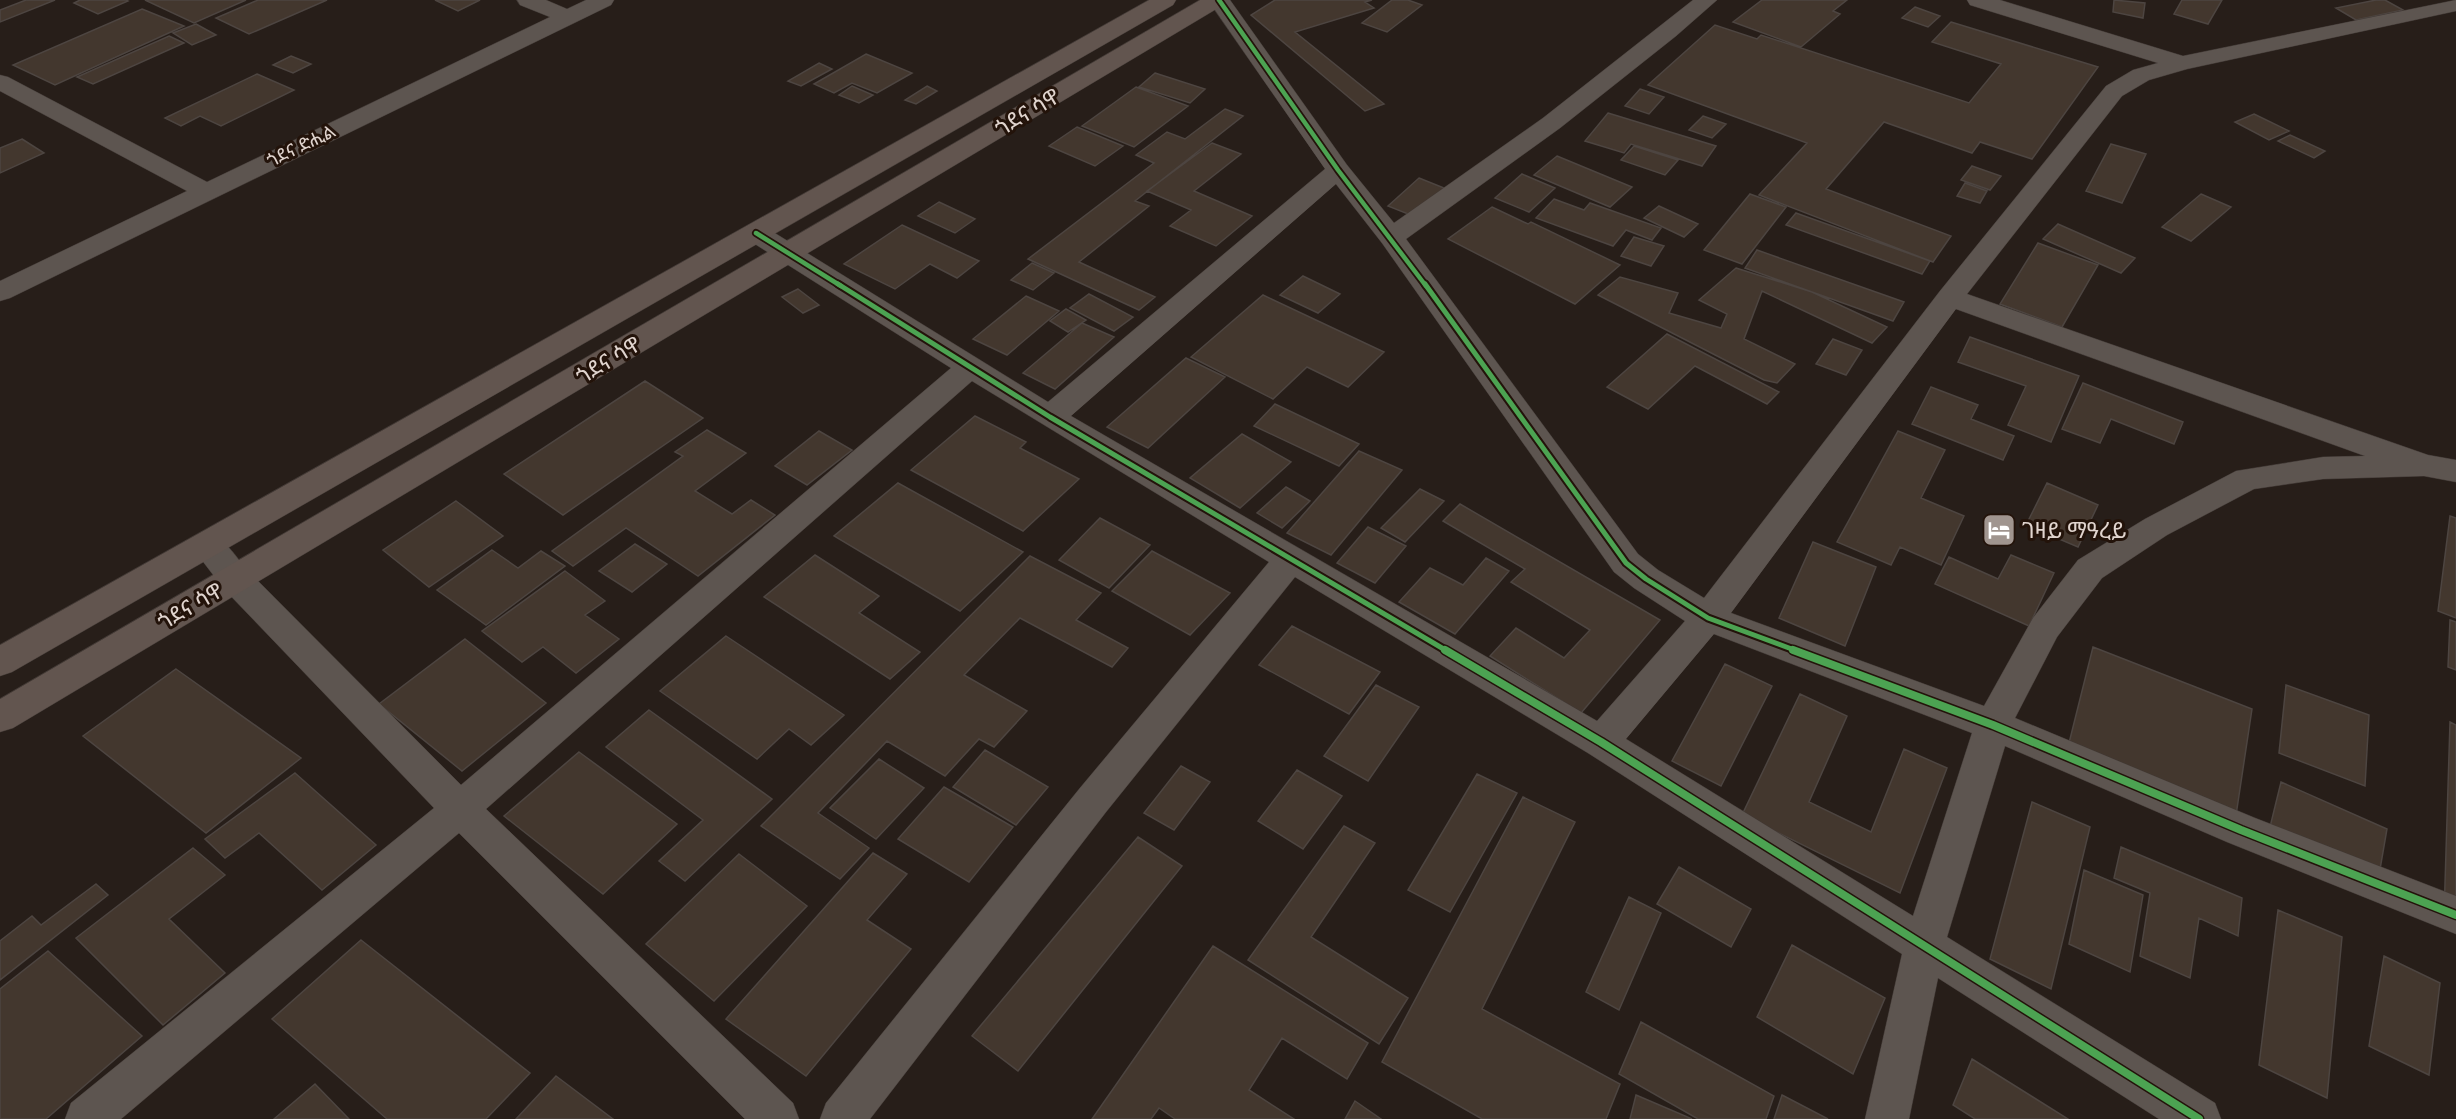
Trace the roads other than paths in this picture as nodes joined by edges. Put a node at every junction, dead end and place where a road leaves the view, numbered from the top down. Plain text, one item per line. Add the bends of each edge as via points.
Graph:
1 (528, 0) edge
2 (603, 0) edge
3 (1165, 0) edge
4 (1217, 0) edge
5 (1706, 0) edge
6 (1978, 0) edge
7 (2456, 5) edge
8 (567, 17) junction
9 (2182, 63) junction
10 (0, 82) edge
11 (1338, 170) junction
12 (207, 192) junction
13 (756, 233) junction
14 (1391, 237) junction
15 (790, 253) junction
16 (0, 292) edge
17 (1950, 297) junction
18 (971, 366) junction
19 (1050, 417) junction
20 (2424, 465) junction
21 (2456, 471) edge
22 (207, 546) junction
23 (1292, 558) junction
24 (236, 580) junction
25 (1708, 618) junction
26 (0, 662) edge
27 (0, 717) edge
28 (1993, 725) junction
29 (1601, 742) junction
30 (460, 809) junction
31 (2456, 915) edge
32 (1924, 946) junction
33 (87, 1119) edge
34 (777, 1119) edge
35 (842, 1119) edge
36 (1887, 1119) edge
37 (2199, 1119) edge

1 - 8 street
2 - 8 street, ጎደና ድሒል
3 - 13 main road, ጎደና ሳዋ
4 - 11 street
4 - 15 main road, ጎደና ሳዋ
5 - 14 street via 1625,68 1476,181
6 - 9 street
7 - 9 street
8 - 12 street, ጎደና ድሒል
9 - 17 street via 2141,75 2114,91
10 - 12 street
11 - 14 street
11 - 19 street
12 - 16 street, ጎደና ድሒል
13 - 15 street
13 - 22 main road, ጎደና ሳዋ
14 - 25 street via 1626,562
15 - 18 street
15 - 24 main road, ጎደና ሳዋ
17 - 20 street
17 - 25 street
18 - 19 street
18 - 30 street
19 - 23 street
20 - 21 street
20 - 28 street via 2323,468 2247,479 2156,527 2090,569 2045,628
22 - 24 street
22 - 26 main road, ጎደና ሳዋ
23 - 29 street
23 - 35 street via 1093,800
24 - 27 main road, ጎደና ሳዋ
24 - 30 street
25 - 28 street
25 - 29 street
28 - 31 street
28 - 32 street
29 - 32 street
30 - 33 street
30 - 34 street
32 - 36 street
32 - 37 street

